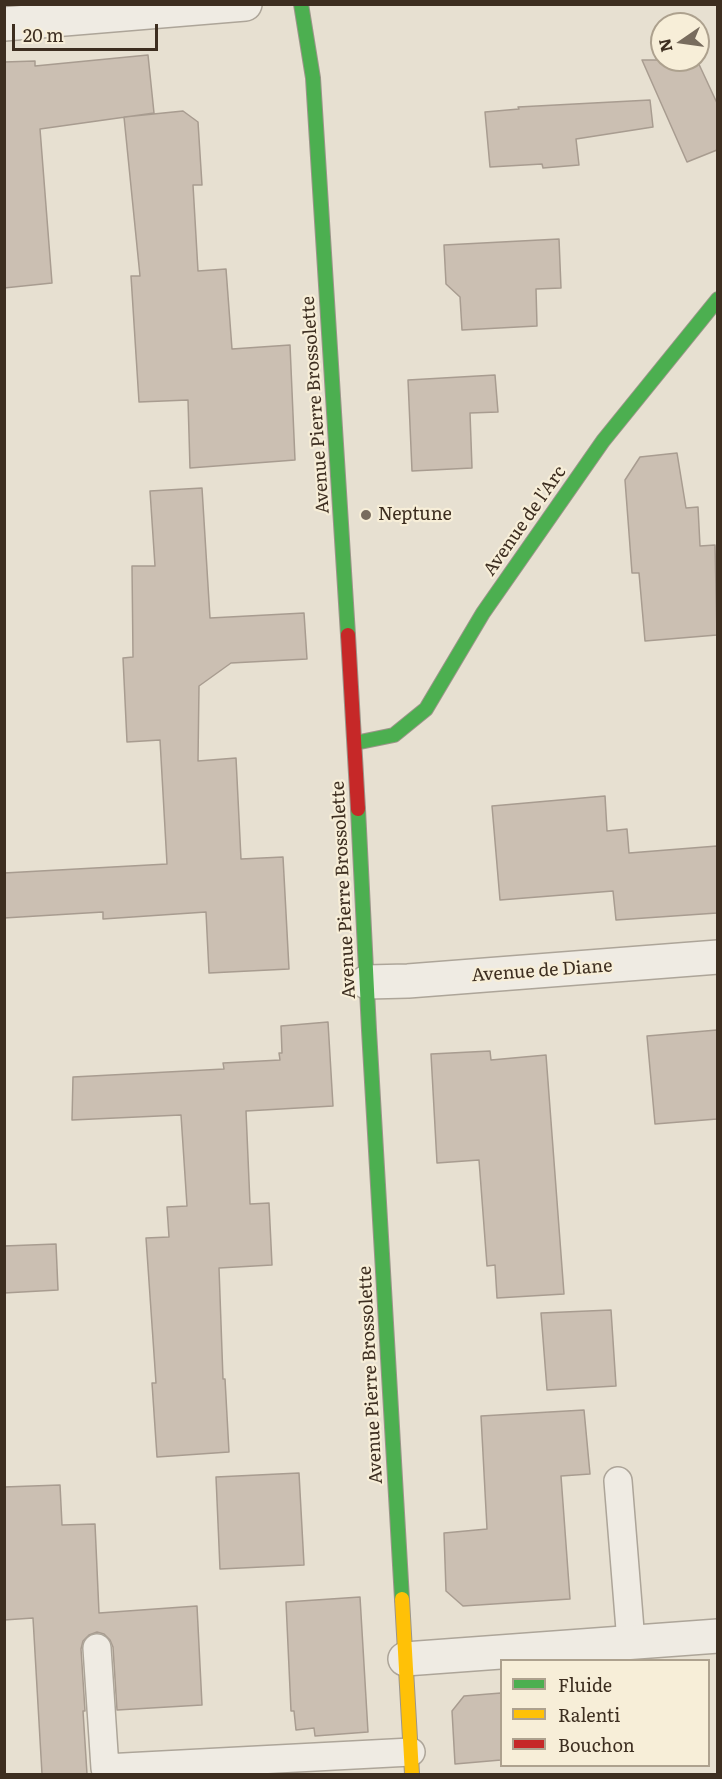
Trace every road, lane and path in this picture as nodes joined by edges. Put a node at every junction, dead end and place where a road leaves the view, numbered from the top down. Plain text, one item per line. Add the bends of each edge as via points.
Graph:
1 (245, 4) edge
2 (301, 4) edge
3 (4, 24) edge
4 (717, 299) edge
5 (355, 743) junction
6 (717, 957) edge
7 (367, 982) junction
8 (618, 1481) dead end
9 (717, 1636) edge
10 (632, 1642) junction
11 (97, 1648) dead end
12 (405, 1659) junction
13 (411, 1763) edge

1 - 3 street
2 - 5 street, Avenue Pierre Brossolette via 313,78
4 - 5 street, Avenue de l'Arc via 603,441 483,613 426,709 394,735
5 - 7 street, Avenue Pierre Brossolette
6 - 7 street, Avenue de Diane
7 - 12 street, Avenue Pierre Brossolette
8 - 10 lane
9 - 10 street
10 - 12 street
11 - 13 lane via 105,1768
12 - 13 street, Avenue Pierre Brossolette

